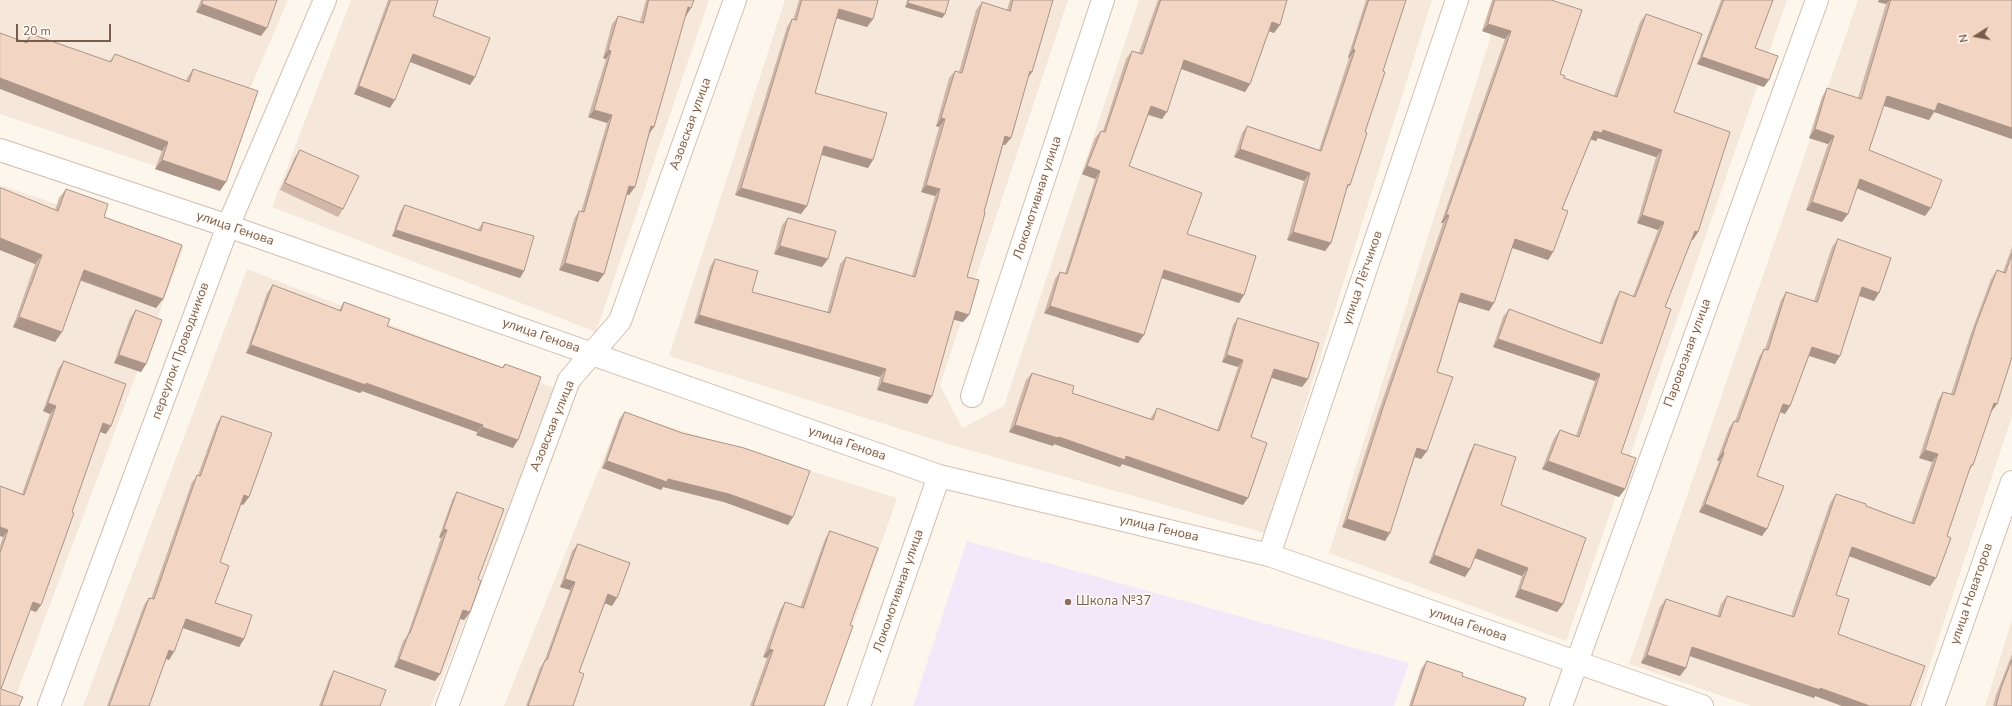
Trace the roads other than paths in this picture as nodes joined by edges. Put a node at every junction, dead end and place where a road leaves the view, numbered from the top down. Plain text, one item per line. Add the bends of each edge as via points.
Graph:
1 (324, 0) edge
2 (735, 0) edge
3 (1103, 0) edge
4 (1457, 0) edge
5 (1816, 0) edge
6 (0, 150) edge
7 (228, 226) junction
8 (591, 353) junction
9 (972, 396) dead end
10 (939, 476) junction
11 (2012, 482) edge
12 (1269, 555) junction
13 (1576, 662) junction
14 (49, 706) edge
15 (447, 706) edge
16 (859, 706) edge
17 (1561, 706) edge
18 (1702, 706) edge
19 (1933, 706) edge

1 - 7 street, переулок Проводников
2 - 8 street, Азовская улица via 620,321
3 - 9 street, Локомотивная улица
4 - 12 street, улица Лётчиков
5 - 13 street, Паровозная улица
6 - 7 street, улица Генова
7 - 8 street, улица Генова
7 - 14 street, переулок Проводников
8 - 10 street, улица Генова
8 - 15 street, Азовская улица via 569,380
10 - 12 street, улица Генова
10 - 16 street, Локомотивная улица
11 - 19 street, улица Новаторов
12 - 13 street, улица Генова
13 - 17 street, Паровозная улица
13 - 18 street, улица Генова

